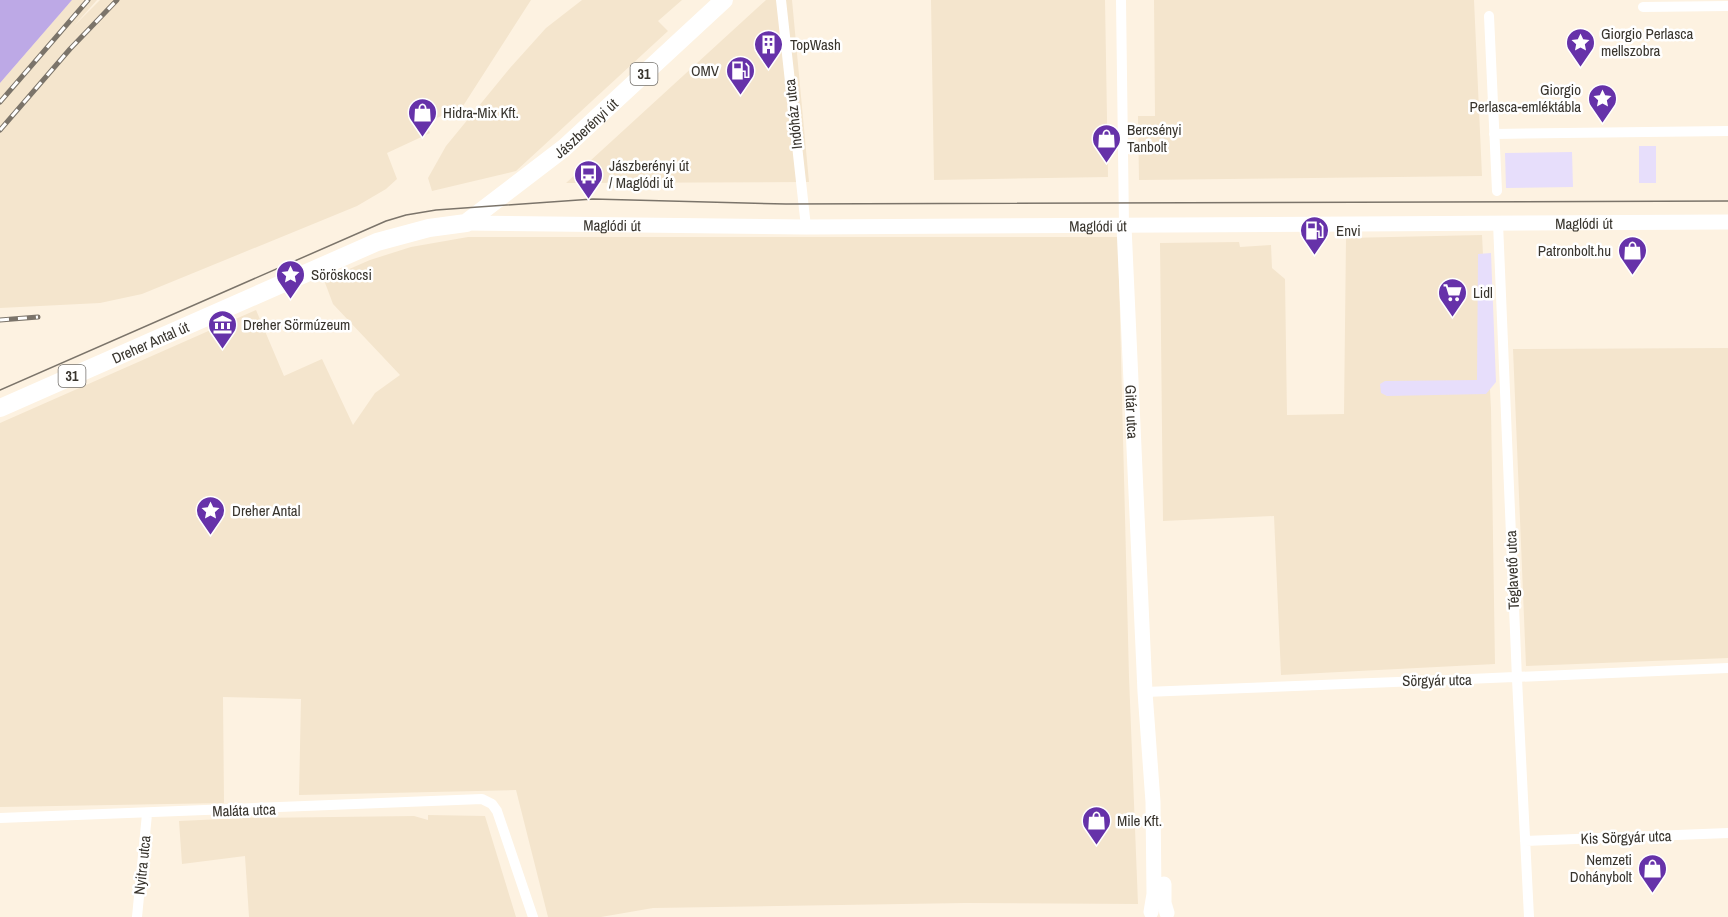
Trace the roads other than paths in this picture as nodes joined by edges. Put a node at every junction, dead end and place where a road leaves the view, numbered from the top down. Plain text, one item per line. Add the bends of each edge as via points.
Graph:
1 (724, 0) edge
2 (781, 0) edge
3 (1121, 0) edge
4 (1728, 6) edge
5 (1643, 8) dead end
6 (1489, 16) dead end
7 (1728, 131) edge
8 (1494, 134) junction
9 (1497, 191) dead end
10 (1728, 222) edge
11 (466, 223) junction
12 (1498, 223) junction
13 (1124, 226) junction
14 (806, 227) junction
15 (1, 407) edge
16 (1728, 668) edge
17 (1517, 679) junction
18 (1145, 692) junction
19 (147, 814) junction
20 (0, 818) edge
21 (1153, 822) junction
22 (1728, 833) edge
23 (1525, 841) junction
24 (1150, 914) edge
25 (1170, 916) edge
26 (137, 917) edge
27 (533, 917) edge
28 (1529, 917) edge

1 - 11 main road, Jászberényi út / 31 via 564,148
2 - 14 street, Indóház utca
3 - 13 street, Gitár utca
4 - 5 street
6 - 8 street
7 - 8 street
8 - 9 street
10 - 12 street, Maglódi út
11 - 14 street, Maglódi út
11 - 15 main road, Dreher Antal út / 31 via 376,242
12 - 13 street, Maglódi út
12 - 17 street, Téglavető utca
13 - 14 street, Maglódi út
13 - 18 street, Gitár utca
16 - 17 street, Sörgyár utca
17 - 18 street, Sörgyár utca
17 - 23 street, Téglavető utca
18 - 21 street, Gitár utca
19 - 20 street, Maláta utca
19 - 26 street, Nyitra utca
19 - 27 street, Maláta utca via 487,800 497,811
21 - 24 street, Gitár utca via 1154,903
21 - 25 street, Gitár utca via 1161,851 1164,903
22 - 23 street, Kis Sörgyár utca
23 - 28 street, Téglavető utca
24 - 25 street via 1160,910

